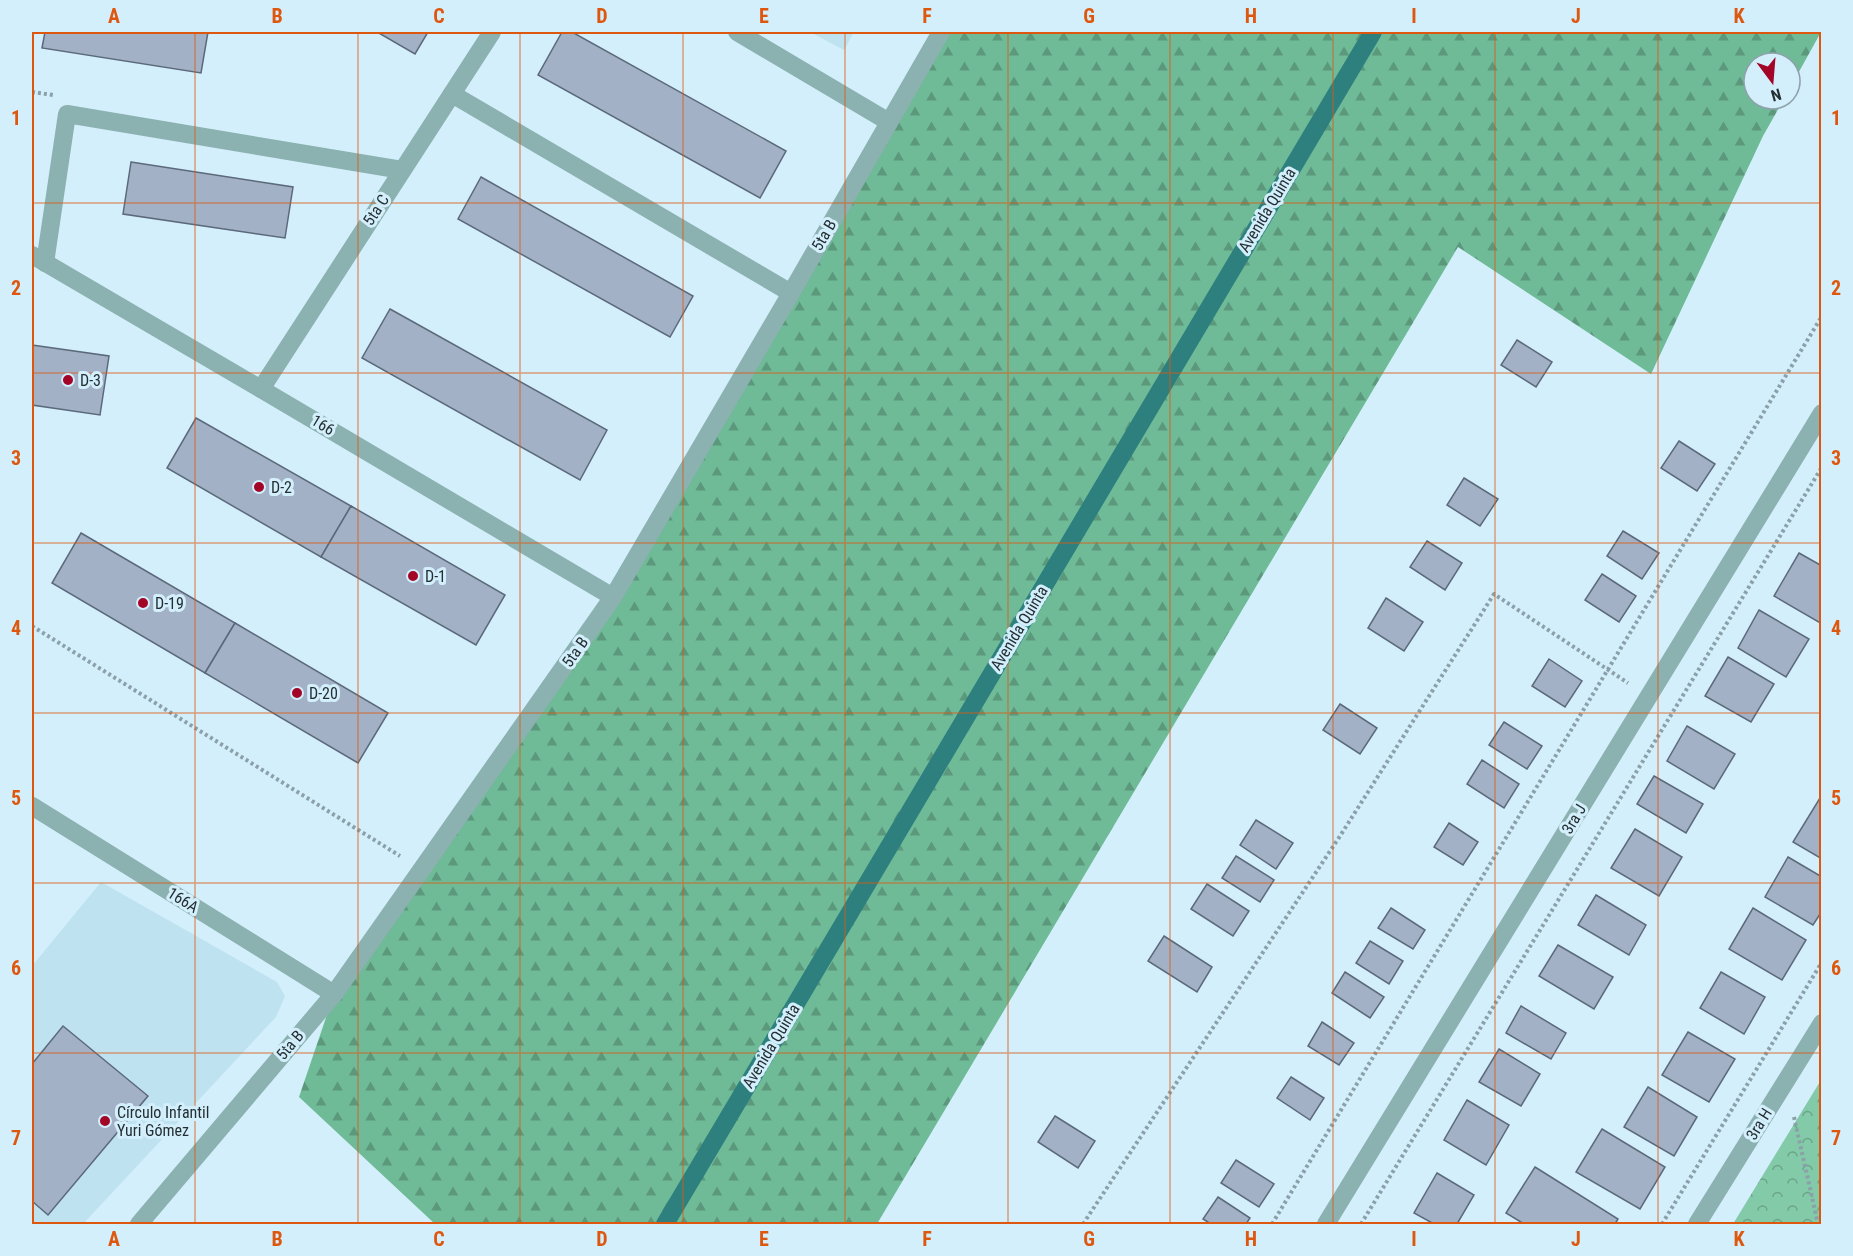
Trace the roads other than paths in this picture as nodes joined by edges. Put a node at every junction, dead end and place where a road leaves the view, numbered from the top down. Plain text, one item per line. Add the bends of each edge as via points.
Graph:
1 (492, 32) edge
2 (737, 32) edge
3 (941, 32) edge
4 (1373, 32) edge
5 (452, 94) junction
6 (889, 122) junction
7 (402, 170) junction
8 (38, 259) edge
9 (791, 293) junction
10 (261, 389) junction
11 (1821, 413) edge
12 (613, 597) junction
13 (32, 806) edge
14 (334, 994) junction
15 (1821, 1023) edge
16 (139, 1224) edge
17 (665, 1224) edge
18 (1326, 1224) edge
19 (1696, 1224) edge

1 - 5 street, 5ta C
2 - 6 street
3 - 6 street, 5ta B
4 - 17 main road, Avenida Quinta
5 - 7 street, 5ta C
5 - 9 street
6 - 9 street, 5ta B
7 - 8 street via 67,114
7 - 10 street, 5ta C
8 - 10 street, 166
9 - 12 street, 5ta B
10 - 12 street, 166
11 - 18 street, 3ra J
12 - 14 street, 5ta B
13 - 14 street, 166A
14 - 16 street, 5ta B
15 - 19 street, 3ra H

